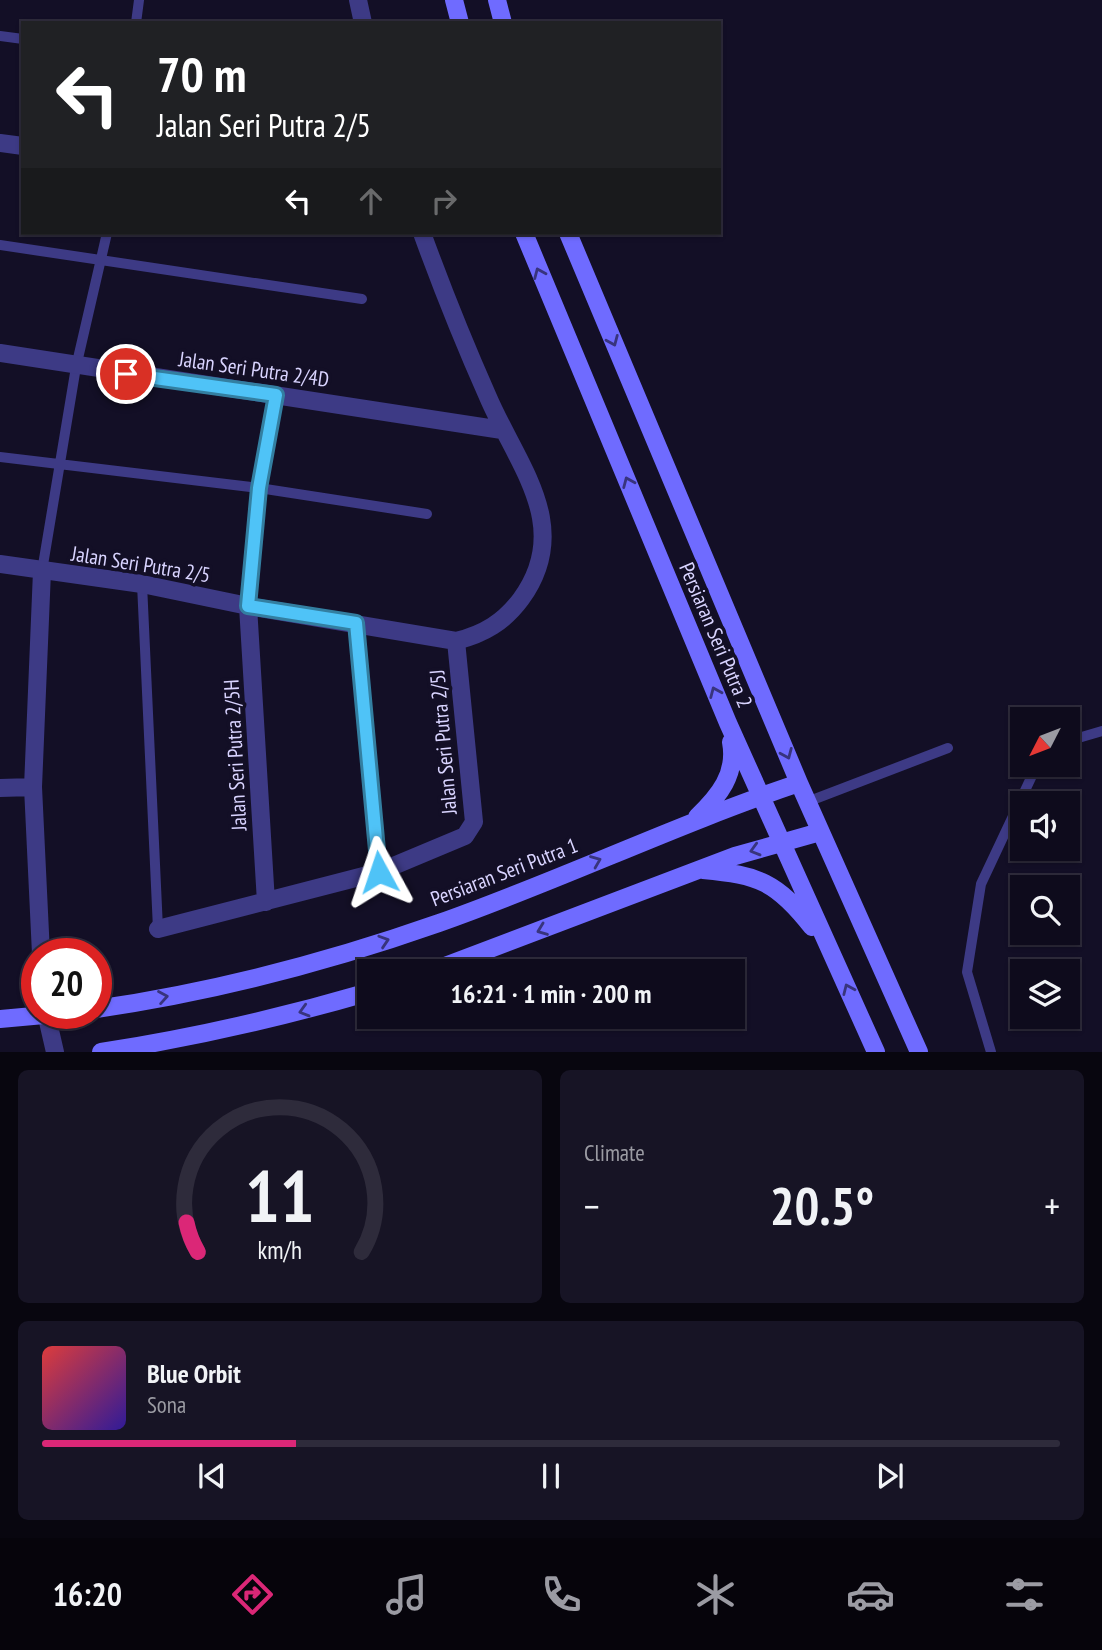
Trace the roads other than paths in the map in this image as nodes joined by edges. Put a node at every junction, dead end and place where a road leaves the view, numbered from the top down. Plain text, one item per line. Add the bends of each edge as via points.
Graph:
1 (139, 0) edge
2 (359, 0) edge
3 (454, 0) edge
4 (497, 0) edge
5 (136, 21) edge
6 (363, 21) edge
7 (459, 21) edge
8 (502, 21) edge
9 (0, 36) edge
10 (21, 39) edge
11 (0, 143) edge
12 (21, 146) edge
13 (107, 235) edge
14 (423, 235) edge
15 (525, 235) edge
16 (569, 235) edge
17 (0, 245) edge
18 (102, 260) junction
19 (362, 299) dead end
20 (0, 353) edge
21 (76, 366) junction
22 (276, 395) junction
23 (502, 430) junction
24 (0, 457) edge
25 (61, 464) junction
26 (259, 488) junction
27 (427, 513) dead end
28 (0, 564) edge
29 (42, 571) junction
30 (142, 584) junction
31 (248, 606) junction
32 (356, 623) junction
33 (456, 641) junction
34 (728, 723) junction
35 (1102, 730) edge
36 (1080, 737) edge
37 (948, 748) dead end
38 (1031, 777) edge
39 (799, 783) junction
40 (33, 787) junction
41 (0, 788) edge
42 (760, 796) junction
43 (807, 802) junction
44 (692, 822) junction
45 (821, 832) junction
46 (781, 843) junction
47 (698, 870) junction
48 (379, 872) junction
49 (266, 902) junction
50 (158, 929) joint
51 (40, 938) edge
52 (831, 952) junction
53 (464, 959) edge
54 (357, 995) edge
55 (112, 1006) edge
56 (21, 1017) edge
57 (0, 1019) edge
58 (49, 1029) edge
59 (55, 1052) edge
60 (100, 1052) edge
61 (876, 1052) edge
62 (919, 1052) edge
63 (991, 1052) edge

1 - 5 lane
2 - 6 street
3 - 7 street
4 - 8 street
9 - 10 lane
11 - 12 street
13 - 18 lane
14 - 23 street
34 -> 15 street, Persiaran Seri Putra 2
16 -> 39 street, Persiaran Seri Putra 2
17 - 18 lane
18 - 19 lane
18 - 21 lane
20 - 21 street, Jalan Seri Putra 2/4D
21 - 22 street, Jalan Seri Putra 2/4D
21 - 25 lane
22 - 23 street, Jalan Seri Putra 2/4D
22 - 26 lane
23 - 33 street, Jalan Seri Putra 2/5 via 541,513 544,555 531,585 509,615 481,635
24 - 25 lane
25 - 26 lane
25 - 29 lane
26 - 27 lane
26 - 31 lane
28 - 29 street, Jalan Seri Putra 2/5
29 - 30 street, Jalan Seri Putra 2/5
29 - 40 street
30 - 31 street, Jalan Seri Putra 2/5
30 - 50 lane
31 - 32 street, Jalan Seri Putra 2/5
31 - 49 street, Jalan Seri Putra 2/5H
32 - 33 street, Jalan Seri Putra 2/5
32 - 48 lane
33 - 48 street, Jalan Seri Putra 2/5J via 474,822 466,836
34 - 42 street, Persiaran Seri Putra 2
34 - 44 street via 734,760 721,794
35 - 36 lane
37 - 43 lane
38 - 63 lane via 981,884 967,972
39 - 42 street, Persiaran Seri Putra 1
39 - 43 street, Persiaran Seri Putra 2
40 - 41 street
40 - 51 street
42 - 44 street, Persiaran Seri Putra 1
42 - 46 street, Persiaran Seri Putra 2
43 - 45 street, Persiaran Seri Putra 2
55 -> 44 street, Persiaran Seri Putra 1 via 289,971 440,923
45 - 46 street
45 - 62 street, Persiaran Seri Putra 2
46 -> 47 street
46 - 52 street, Persiaran Seri Putra 2
47 - 52 street via 742,874 775,887
47 -> 53 street
48 - 49 street
49 - 50 street
61 -> 52 street, Persiaran Seri Putra 2
54 -> 60 street via 269,1020
56 - 57 street
58 - 59 street

